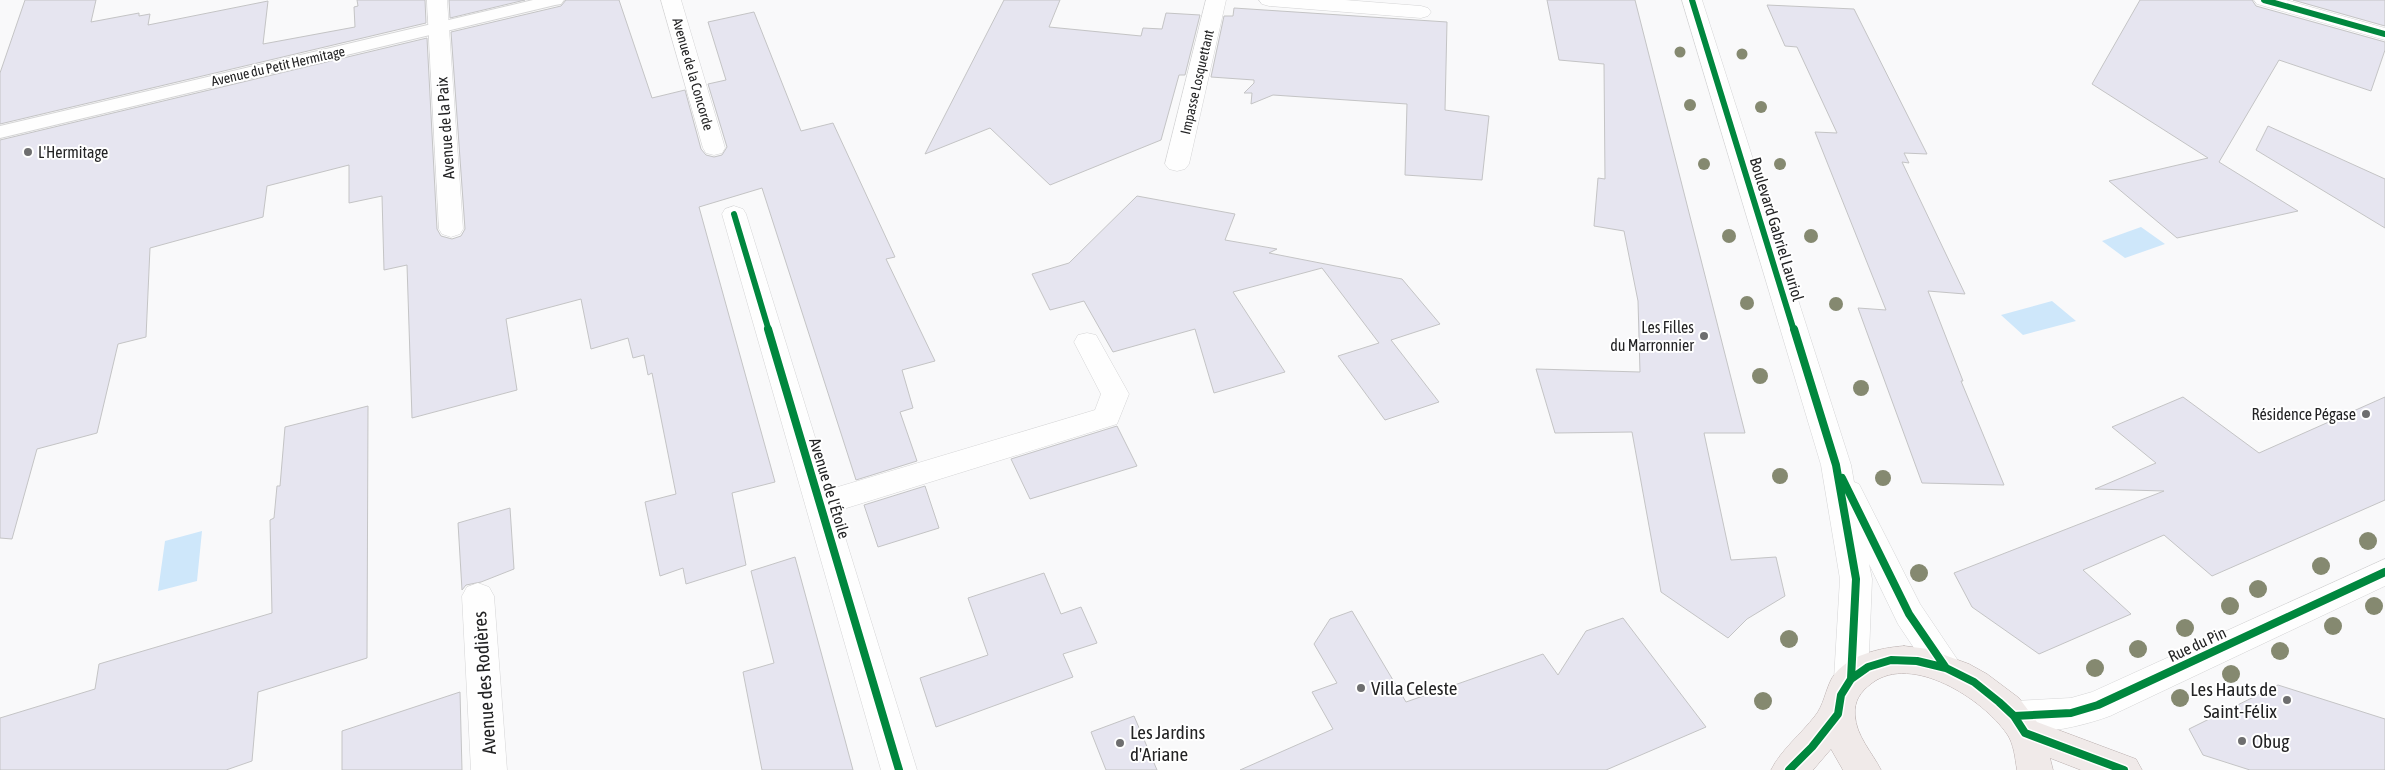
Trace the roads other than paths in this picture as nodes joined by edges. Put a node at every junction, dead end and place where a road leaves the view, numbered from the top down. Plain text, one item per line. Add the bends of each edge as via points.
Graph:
1 (437, 0) edge
2 (555, 0) edge
3 (672, 0) edge
4 (1216, 0) edge
5 (1269, 0) edge
6 (1692, 0) edge
7 (2264, 0) edge
8 (1421, 12) dead end
9 (439, 28) junction
10 (2385, 34) edge
11 (0, 132) edge
12 (714, 148) dead end
13 (1177, 164) dead end
14 (734, 214) dead end
15 (451, 229) dead end
16 (1087, 342) dead end
17 (1836, 465) junction
18 (821, 504) junction
19 (2385, 572) edge
20 (478, 596) dead end
21 (1946, 668) junction
22 (1851, 679) junction
23 (1838, 714) junction
24 (2020, 724) junction
25 (489, 770) edge
26 (899, 770) edge
27 (1789, 770) edge
28 (1863, 770) edge
29 (2035, 770) edge
30 (2124, 770) edge

1 - 9 street, Avenue de la Paix
2 - 9 lane, Avenue du Petit Hermitage
3 - 12 street, Avenue de la Concorde
4 - 13 street, Impasse Losquettant
5 - 8 street
6 - 17 street, Boulevard Gabriel Lauriol
7 - 10 street
9 - 11 lane, Avenue du Petit Hermitage
9 - 15 street, Avenue de la Paix
14 - 18 street, Avenue de l'Étoile
16 - 18 street, Avenue de l'Étoile via 1115,394 1107,417
17 - 21 street, Boulevard Gabriel Lauriol via 1909,614
17 - 22 street, Boulevard Gabriel Lauriol via 1856,579
18 - 26 street, Avenue de l'Étoile
19 - 24 street, Rue du Pin via 2098,705
20 - 25 street, Avenue des Rodières
21 - 22 main road via 1917,661 1891,660 1868,666
21 - 24 main road via 1974,682
22 - 23 main road via 1841,695
23 - 27 main road
23 - 28 main road via 1842,735
24 - 29 main road
24 - 30 main road

